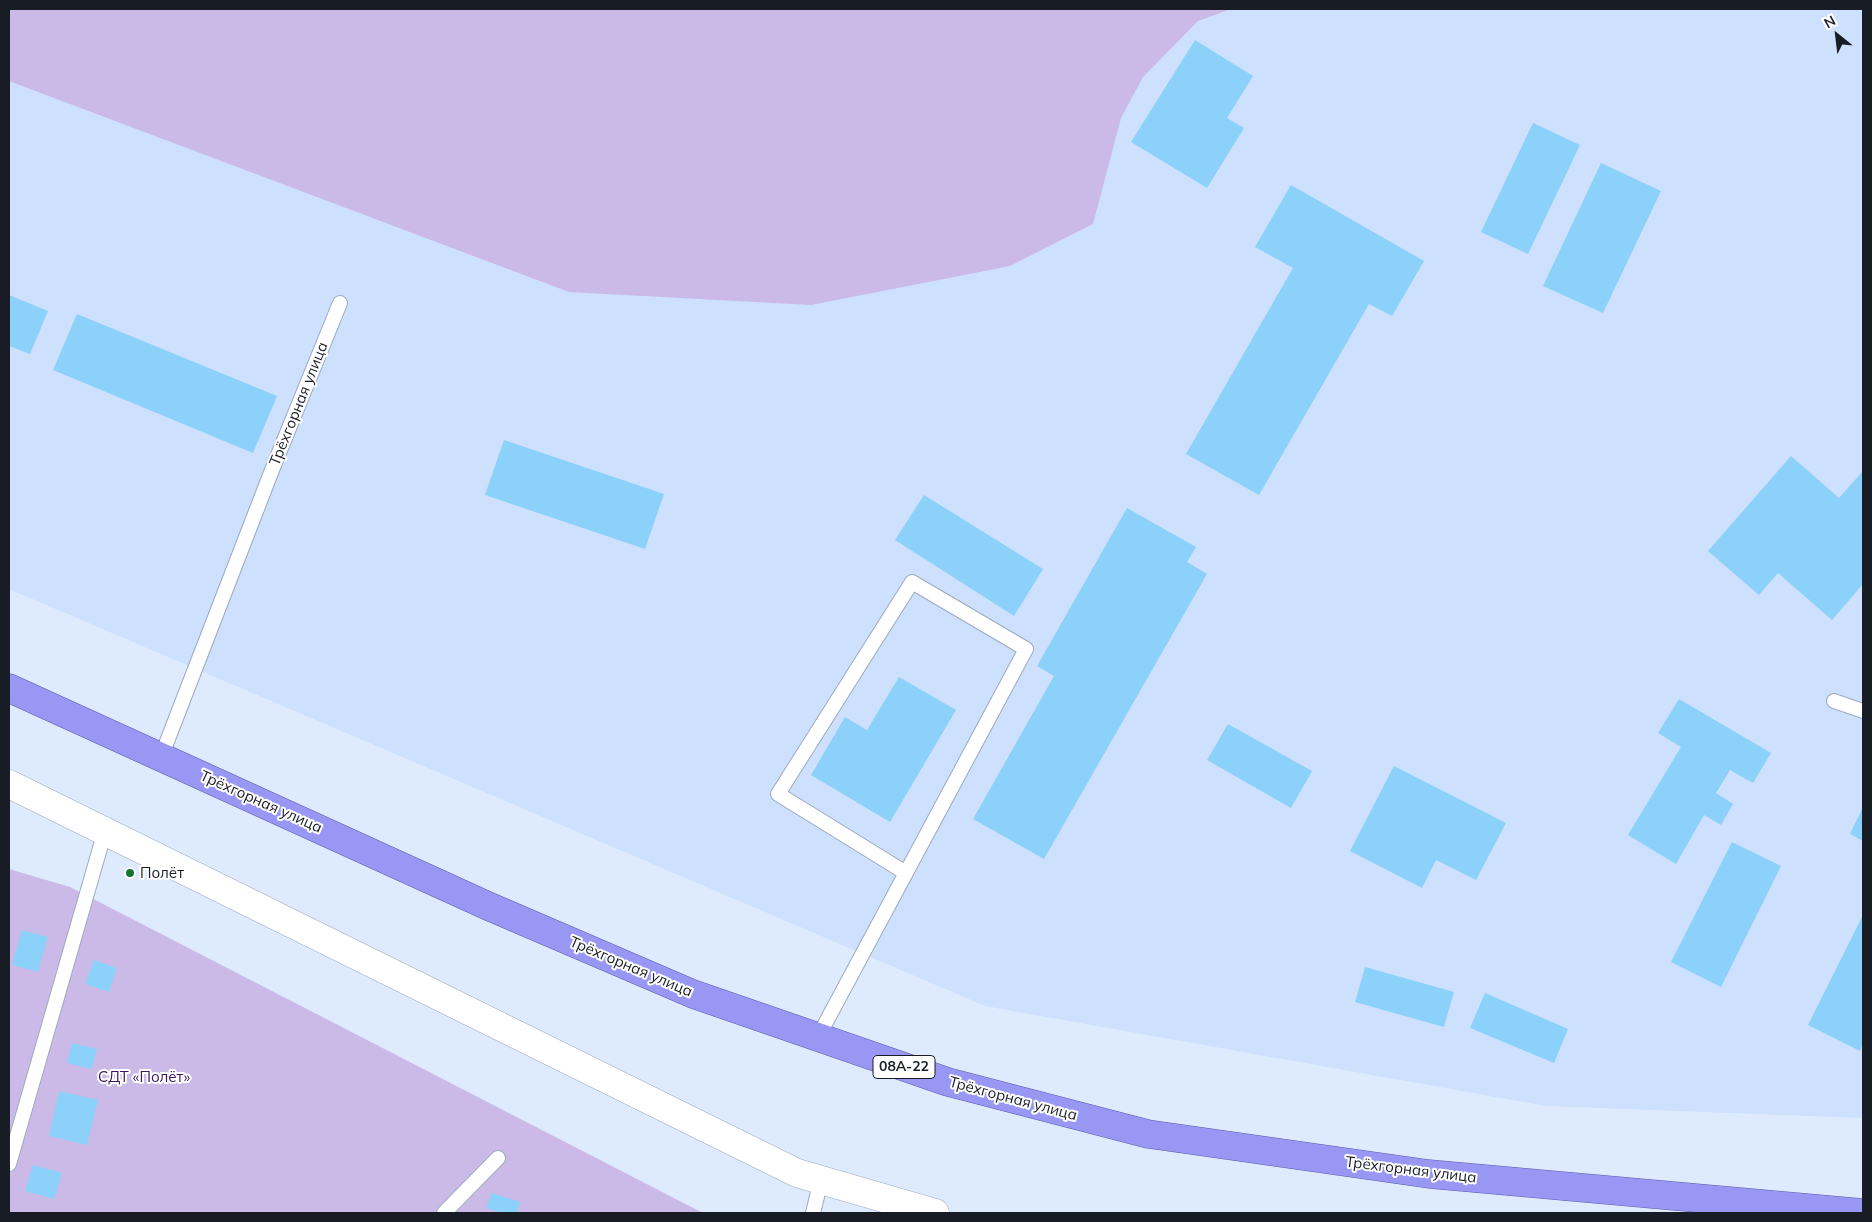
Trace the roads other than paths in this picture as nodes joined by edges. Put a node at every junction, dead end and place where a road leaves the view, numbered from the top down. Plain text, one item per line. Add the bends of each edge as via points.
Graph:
1 (340, 303) dead end
2 (9, 688) edge
3 (1834, 701) dead end
4 (1863, 711) edge
5 (162, 758) junction
6 (9, 784) edge
7 (105, 832) junction
8 (906, 873) junction
9 (818, 1037) junction
10 (498, 1158) dead end
11 (9, 1164) edge
12 (821, 1180) junction
13 (444, 1213) edge
14 (815, 1213) edge
15 (936, 1213) edge
16 (1863, 1213) edge

1 - 5 lane, Трёхгорная улица
2 - 5 highway, Трёхгорная улица / 08А-22
3 - 4 lane
5 - 9 highway, Трёхгорная улица / 08А-22 via 488,906 693,994
6 - 7 street
7 - 11 lane
7 - 12 street via 798,1174
8 - 8 lane via 1026,650 912,582 778,794
8 - 9 lane
9 - 16 highway, Трёхгорная улица / 08А-22 via 948,1082 1148,1134 1429,1174
10 - 13 lane
12 - 14 lane
12 - 15 street

